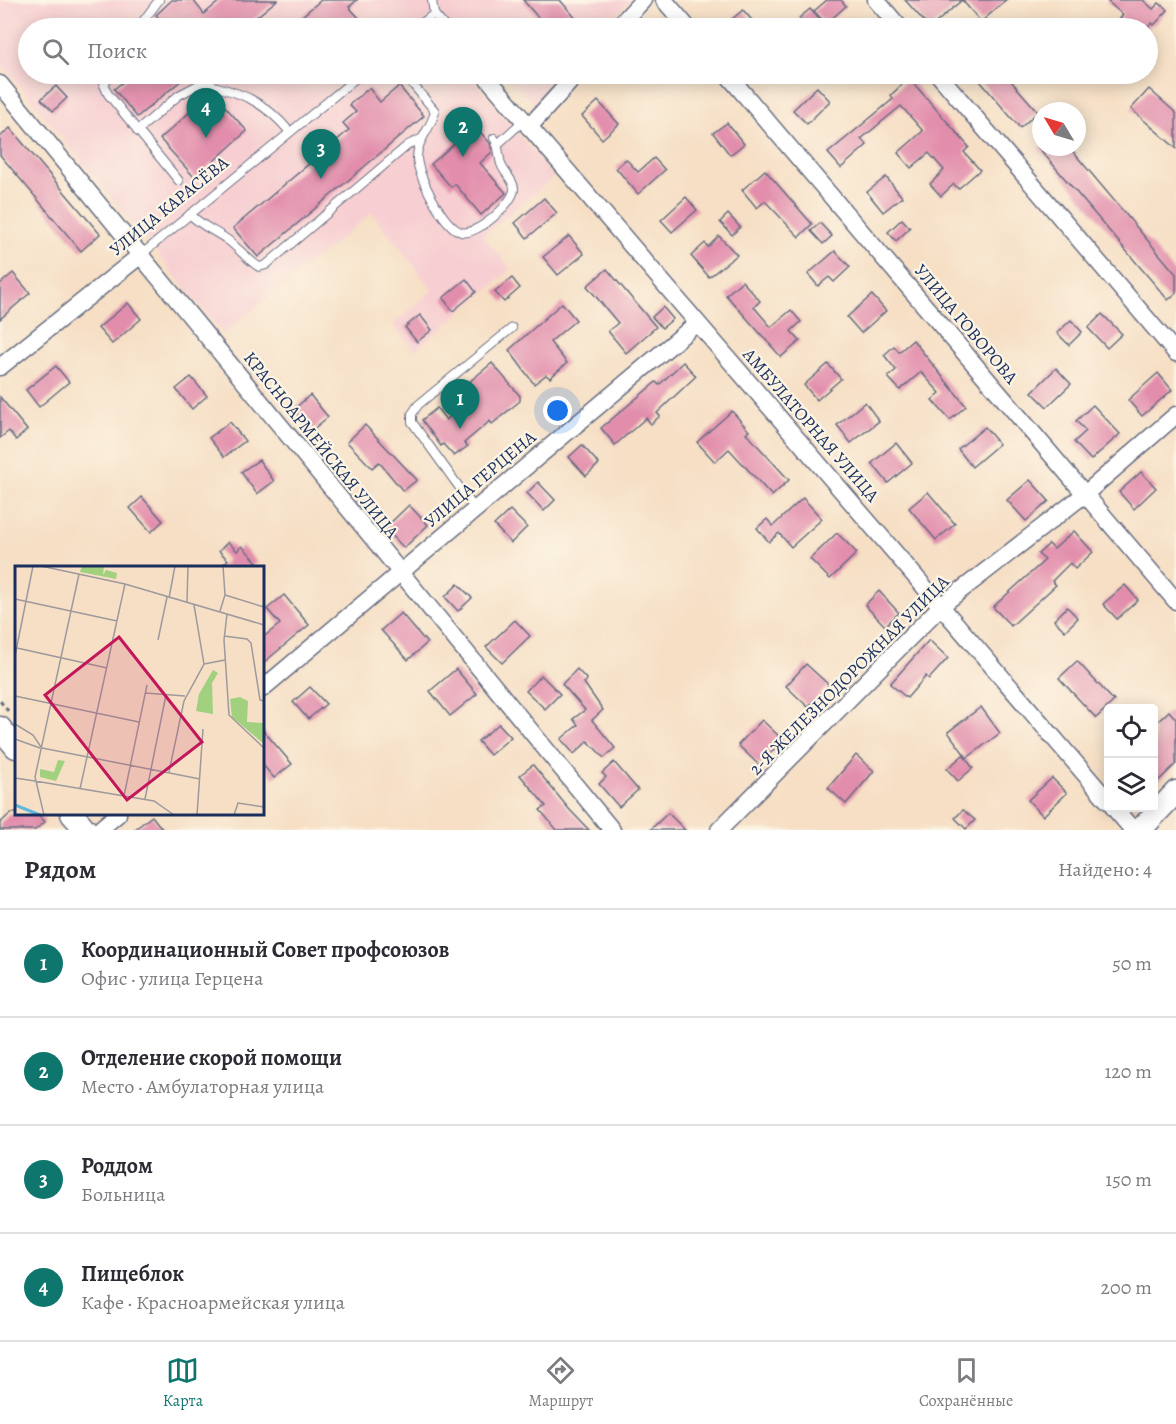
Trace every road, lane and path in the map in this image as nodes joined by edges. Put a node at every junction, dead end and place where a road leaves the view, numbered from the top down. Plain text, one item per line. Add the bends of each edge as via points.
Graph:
1 (159, 0) edge
2 (432, 0) edge
3 (643, 0) edge
4 (664, 0) edge
5 (876, 0) edge
6 (434, 14) junction
7 (146, 18) edge
8 (429, 18) edge
9 (437, 18) edge
10 (626, 18) edge
11 (679, 18) edge
12 (891, 18) edge
13 (0, 84) edge
14 (105, 84) edge
15 (199, 84) edge
16 (205, 84) edge
17 (349, 84) edge
18 (412, 84) edge
19 (493, 84) edge
20 (567, 84) edge
21 (736, 84) edge
22 (947, 84) edge
23 (527, 124) junction
24 (137, 130) junction
25 (290, 132) junction
26 (421, 139) junction
27 (179, 181) dead end
28 (190, 214) junction
29 (142, 254) junction
30 (697, 323) junction
31 (512, 328) dead end
32 (1176, 353) edge
33 (0, 367) edge
34 (1176, 415) edge
35 (1085, 494) junction
36 (475, 509) junction
37 (399, 573) junction
38 (1176, 601) edge
39 (942, 605) junction
40 (264, 687) edge
41 (0, 728) edge
42 (15, 746) edge
43 (1176, 792) edge
44 (1104, 796) edge
45 (1118, 812) edge
46 (74, 815) edge
47 (116, 815) edge
48 (86, 830) edge
49 (99, 830) edge
50 (612, 830) edge
51 (719, 830) edge
52 (1133, 830) edge
53 (1140, 830) edge

1 - 7 lane
2 - 6 lane
3 - 10 street
4 - 11 street
5 - 12 street
6 - 8 lane
6 - 9 lane
13 - 29 street, КРАСНОАРМЕЙСКАЯ УЛИЦА
14 - 24 lane via 108,94
15 - 24 lane
16 - 25 lane via 257,101
17 - 25 lane, УЛИЦА КАРАСЁВА
18 - 26 lane via 435,111
19 - 23 street, АМБУЛАТОРНАЯ УЛИЦА
20 - 23 street
21 - 35 street, УЛИЦА ГОВОРОВА
22 - 32 street
23 - 26 lane via 496,141 501,164 514,184 509,202 470,232 454,227 427,192 417,159
23 - 30 street, АМБУЛАТОРНАЯ УЛИЦА
24 - 27 lane
25 - 28 lane, УЛИЦА КАРАСЁВА
26 - 28 lane via 408,145 266,265 259,267
28 - 29 lane, УЛИЦА КАРАСЁВА
29 - 33 street, УЛИЦА КАРАСЁВА
29 - 37 street, КРАСНОАРМЕЙСКАЯ УЛИЦА
30 - 36 street, УЛИЦА ГЕРЦЕНА
30 - 39 street, АМБУЛАТОРНАЯ УЛИЦА
31 - 36 lane via 412,414 412,422
34 - 35 street, 2-Я ЖЕЛЕЗНОДОРОЖНАЯ УЛИЦА
35 - 38 street, УЛИЦА ГОВОРОВА
35 - 39 street, 2-Я ЖЕЛЕЗНОДОРОЖНАЯ УЛИЦА
36 - 37 street, УЛИЦА ГЕРЦЕНА
37 - 40 street, УЛИЦА ГЕРЦЕНА
37 - 50 street, КРАСНОАРМЕЙСКАЯ УЛИЦА
39 - 44 street, АМБУЛАТОРНАЯ УЛИЦА
39 - 51 street, 2-Я ЖЕЛЕЗНОДОРОЖНАЯ УЛИЦА
41 - 42 main road
43 - 53 main road
45 - 52 street
46 - 48 main road
47 - 49 street

